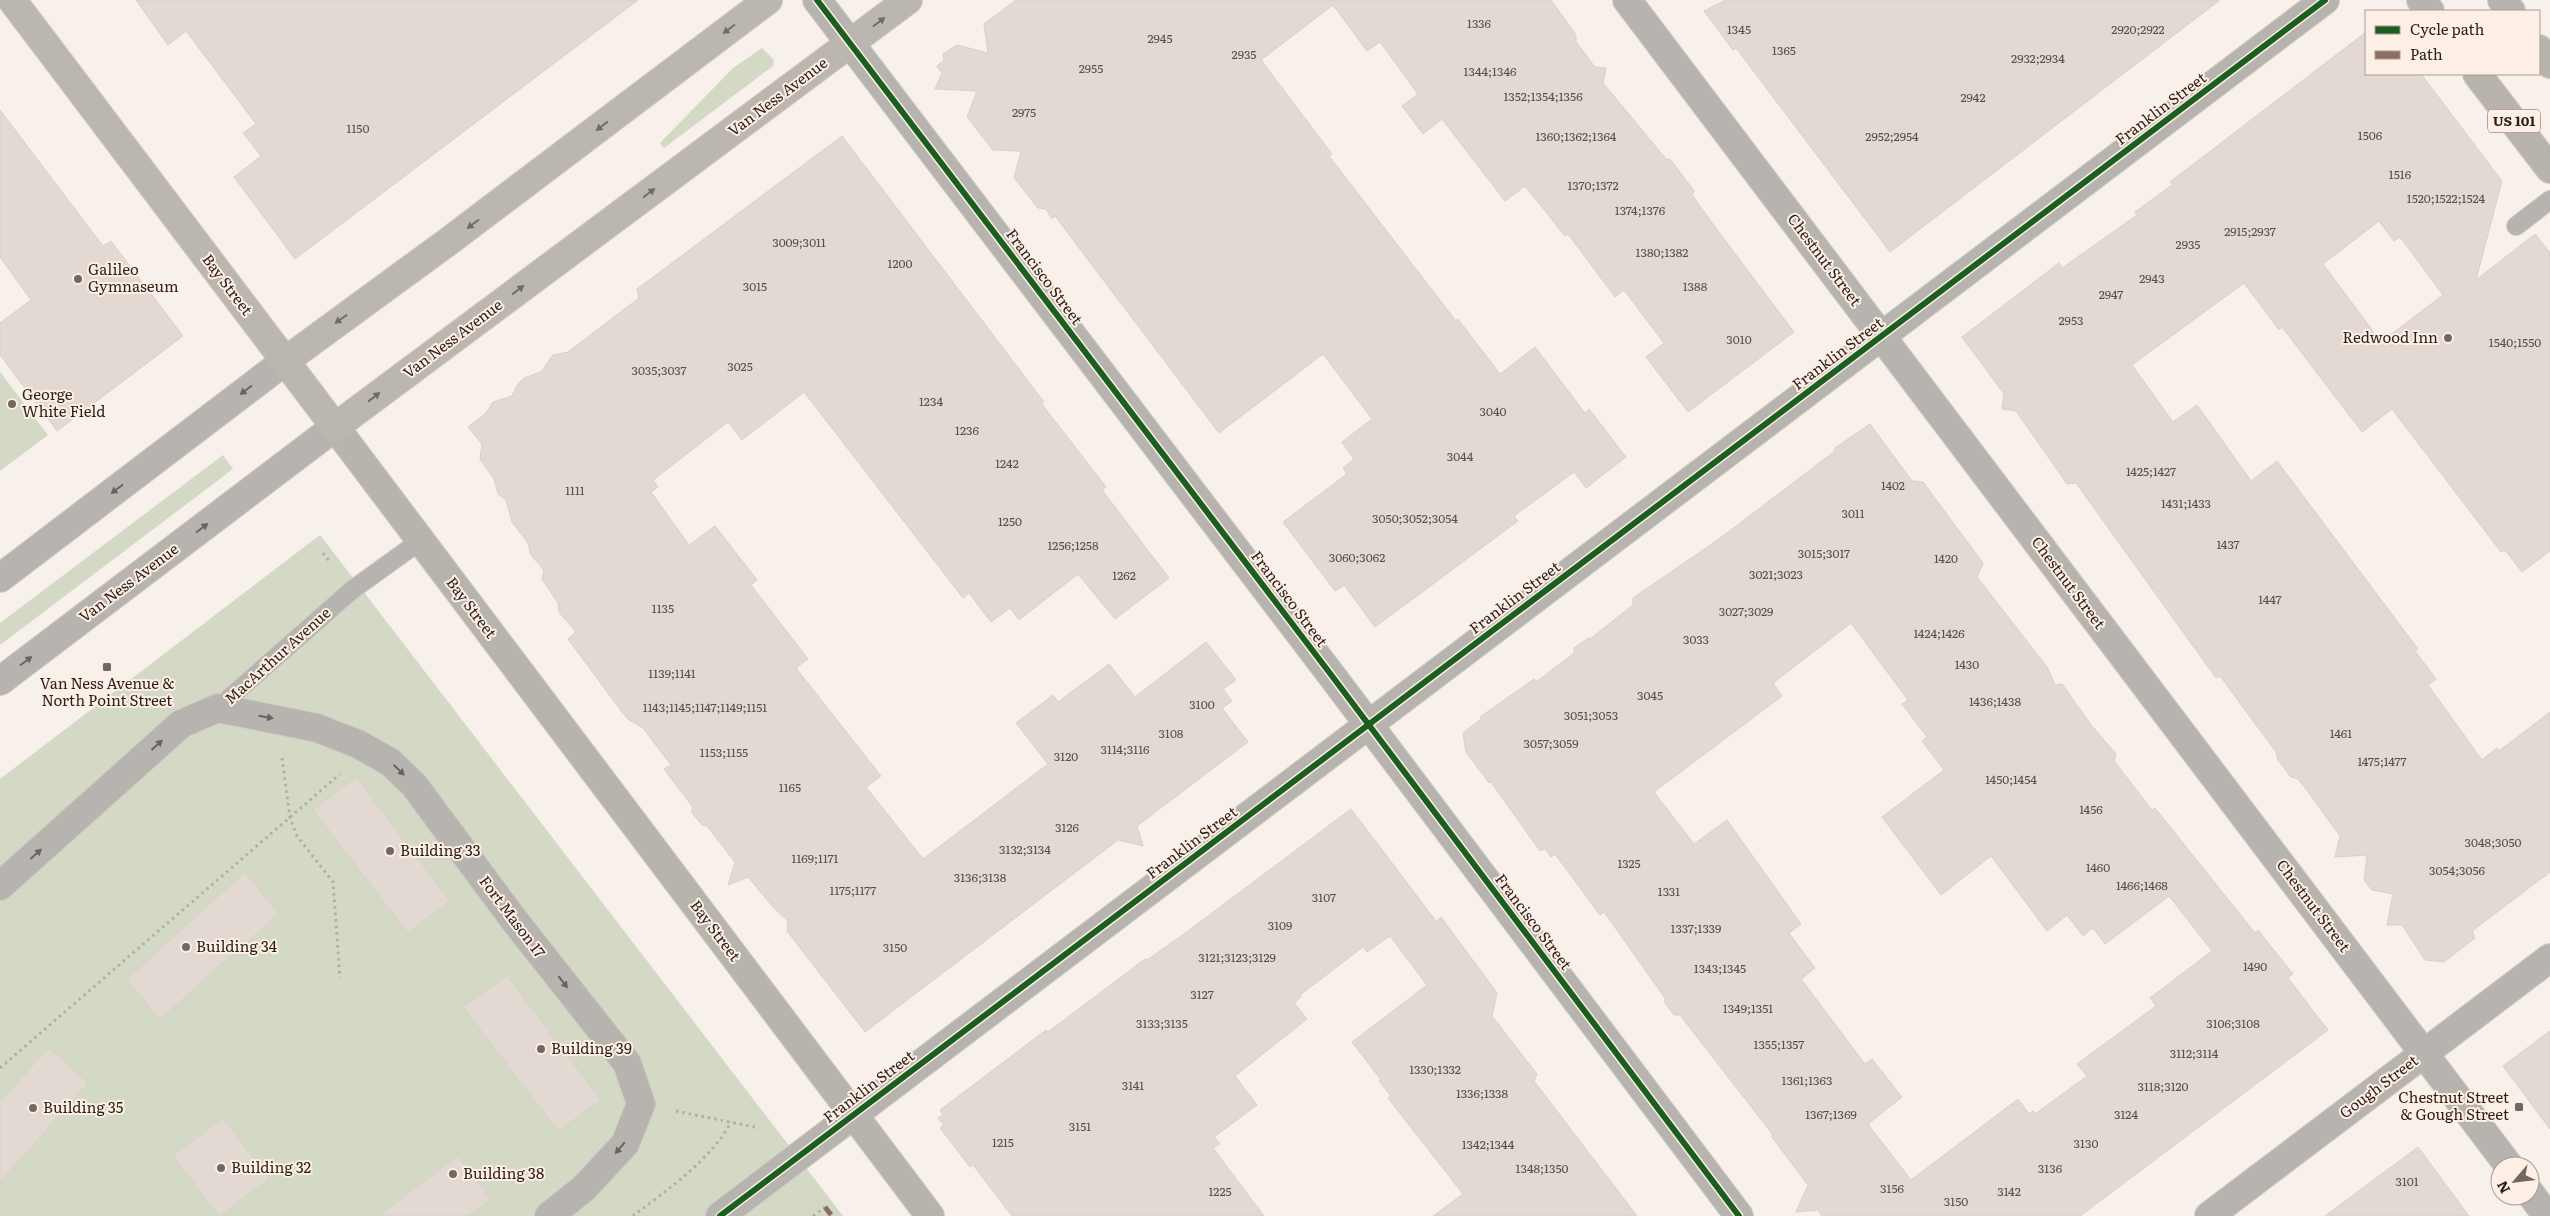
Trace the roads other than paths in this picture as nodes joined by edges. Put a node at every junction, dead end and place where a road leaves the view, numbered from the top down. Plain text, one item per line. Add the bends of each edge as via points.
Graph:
1 (12, 0) edge
2 (768, 0) edge
3 (816, 0) edge
4 (908, 0) edge
5 (1627, 0) edge
6 (2326, 0) edge
7 (2421, 0) edge
8 (2429, 10) edge
9 (850, 44) junction
10 (2540, 50) edge
11 (2550, 64) edge
12 (2478, 75) edge
13 (2550, 169) edge
14 (2550, 200) edge
15 (2516, 226) dead end
16 (1882, 336) junction
17 (285, 361) junction
18 (335, 427) junction
19 (420, 541) junction
20 (0, 578) edge
21 (0, 681) edge
22 (218, 708) junction
23 (1369, 725) junction
24 (0, 886) edge
25 (2550, 958) edge
26 (2424, 1053) junction
27 (853, 1115) junction
28 (2501, 1156) edge
29 (549, 1216) edge
30 (720, 1216) edge
31 (930, 1216) edge
32 (1739, 1216) edge
33 (2209, 1216) edge

1 - 17 main road, Bay Street
2 -> 17 main road via 453,239
3 - 9 street, Francisco Street
9 -> 4 main road, Van Ness Avenue
5 - 16 street, Chestnut Street
6 - 16 street, Franklin Street
7 - 8 highway
18 -> 9 main road, Van Ness Avenue
9 - 23 street, Francisco Street
10 - 11 highway
12 - 13 highway, US 101
14 - 15 lane
16 - 23 street, Franklin Street
16 - 26 street, Chestnut Street
17 - 18 main road, Bay Street
17 -> 20 street
18 - 19 main road, Bay Street
21 -> 18 street, Van Ness Avenue
19 - 22 lane, MacArthur Avenue via 352,590
19 - 27 main road, Bay Street
24 -> 22 street, MacArthur Avenue via 181,724
22 -> 29 street, Fort Mason 17 via 317,728 358,744 390,762 414,785 514,920 627,1063 641,1104 625,1144 583,1189
23 - 27 street, Franklin Street
23 - 32 street, Francisco Street
25 - 26 street, Gough Street
26 - 28 street, Chestnut Street
26 - 33 street, Gough Street
27 - 30 street, Franklin Street
27 - 31 main road, Bay Street

